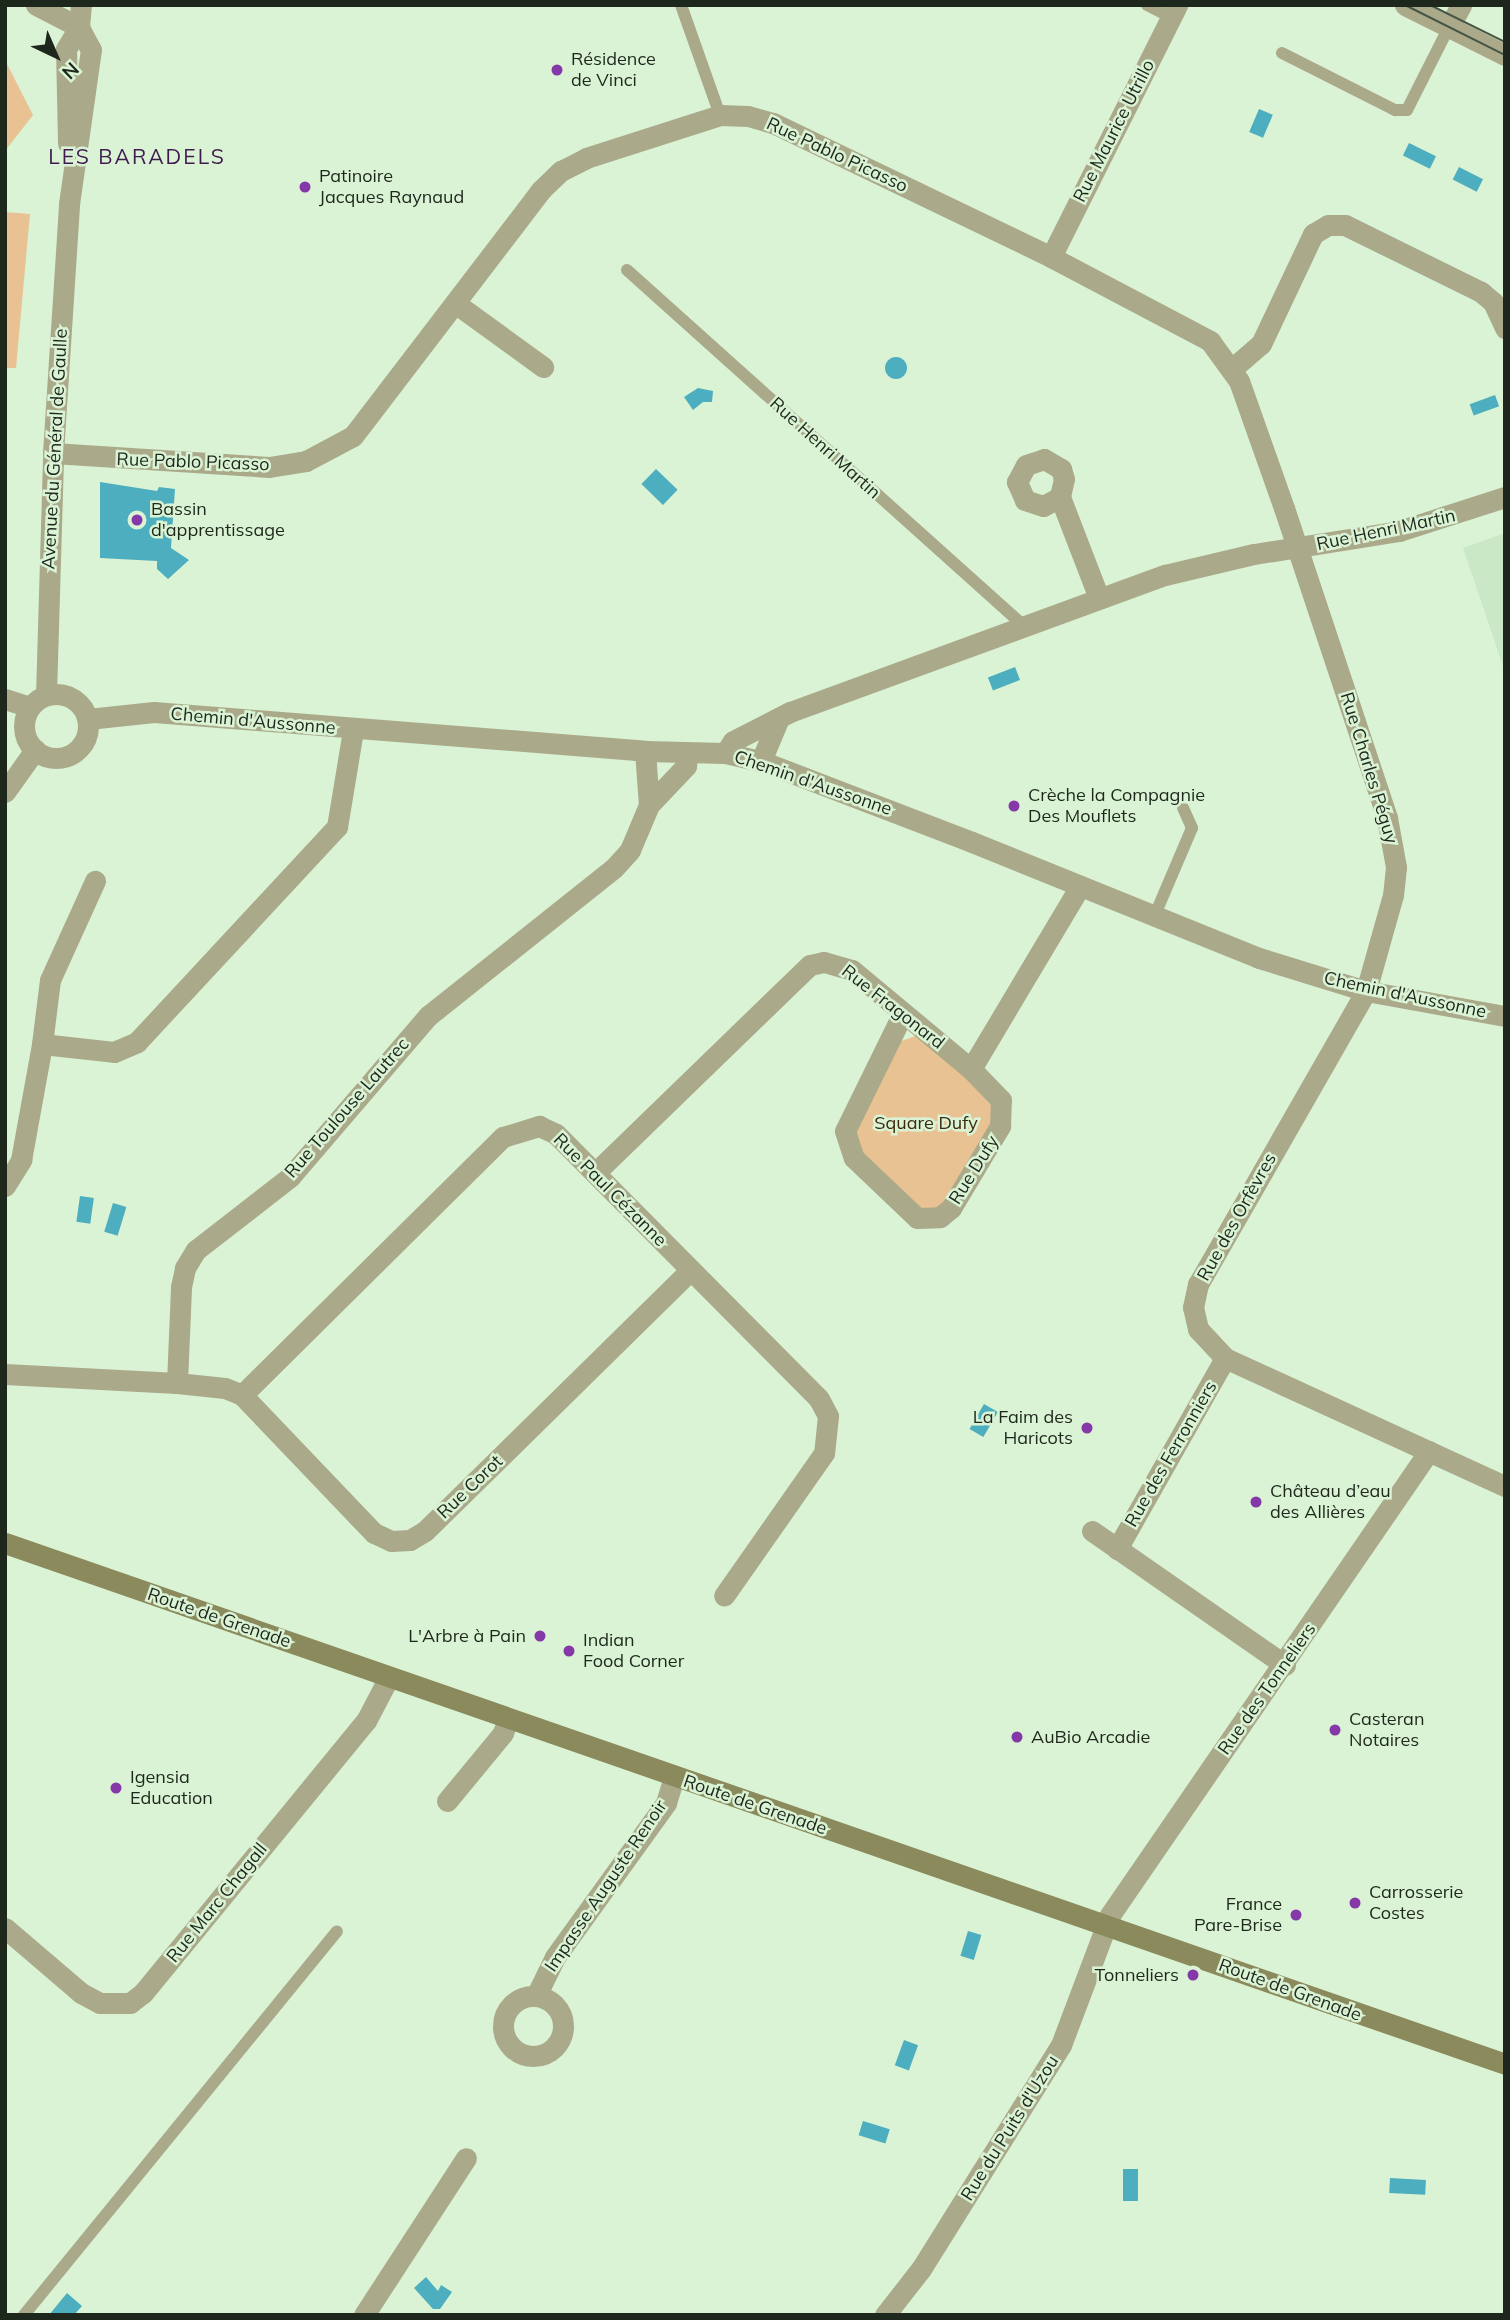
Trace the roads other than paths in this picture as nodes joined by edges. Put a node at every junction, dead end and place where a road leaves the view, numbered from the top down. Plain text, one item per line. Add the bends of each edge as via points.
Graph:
1 (37, 5) edge
2 (81, 5) edge
3 (681, 5) edge
4 (1147, 5) edge
5 (1405, 5) edge
6 (1430, 5) edge
7 (1174, 11) edge
8 (1455, 17) edge
9 (79, 27) junction
10 (1505, 43) edge
11 (1282, 53) dead end
12 (1505, 55) edge
13 (720, 116) junction
14 (1051, 257) junction
15 (627, 270) dead end
16 (460, 296) junction
17 (1505, 328) edge
18 (543, 367) dead end
19 (1233, 368) junction
20 (53, 453) junction
21 (1060, 497) dead end
22 (1505, 497) edge
23 (1298, 548) junction
24 (1099, 598) junction
25 (1024, 626) junction
26 (5, 699) edge
27 (38, 701) junction
28 (779, 718) junction
29 (88, 719) junction
30 (353, 730) junction
31 (35, 750) junction
32 (645, 751) junction
33 (726, 752) junction
34 (687, 754) junction
35 (761, 761) junction
36 (5, 792) edge
37 (649, 804) junction
38 (1183, 808) dead end
39 (95, 881) dead end
40 (1080, 886) junction
41 (1154, 917) junction
42 (1366, 991) junction
43 (903, 1013) junction
44 (1505, 1016) edge
45 (42, 1044) junction
46 (971, 1069) junction
47 (595, 1173) junction
48 (5, 1186) edge
49 (690, 1271) junction
50 (1225, 1358) junction
51 (5, 1374) edge
52 (177, 1383) junction
53 (242, 1395) junction
54 (1429, 1451) junction
55 (1505, 1486) edge
56 (1091, 1531) dead end
57 (5, 1543) edge
58 (1117, 1549) junction
59 (724, 1596) dead end
60 (1285, 1665) junction
61 (389, 1677) junction
62 (509, 1719) junction
63 (674, 1776) junction
64 (447, 1801) dead end
65 (1105, 1926) junction
66 (5, 1928) edge
67 (337, 1931) dead end
68 (536, 1996) dead end
69 (1505, 2064) edge
70 (466, 2158) dead end
71 (24, 2315) edge
72 (364, 2315) edge
73 (885, 2315) edge

1 - 9 street
2 - 9 street, Avenue du Général de Gaulle
3 - 13 lane
4 - 7 lane
5 - 8 street
6 - 8 street
7 - 14 street, Rue Maurice Utrillo
8 - 10 street
8 - 11 lane via 1407,110 1395,110
8 - 12 street
9 - 20 street, Avenue du Général de Gaulle via 90,50 90,62 69,204
13 - 14 street, Rue Pablo Picasso via 748,116 773,123
13 - 16 street, Rue Pablo Picasso via 586,158 561,171 541,190
14 - 19 street, Rue Pablo Picasso via 1189,326 1210,341
15 - 25 lane, Rue Henri Martin
16 - 18 street
16 - 20 street, Rue Pablo Picasso via 353,436 306,461 269,467
17 - 19 street via 1493,302 1481,292 1345,225 1328,225 1313,234 1261,344
19 - 23 street, Rue Pablo Picasso
20 - 27 street, Avenue du Général de Gaulle
21 - 24 street
22 - 23 street, Rue Henri Martin via 1399,531
23 - 24 street, Rue Henri Martin via 1206,563
23 - 42 street, Rue Charles Péguy via 1394,840 1393,895
24 - 25 street, Rue Henri Martin
25 - 28 street, Rue Henri Martin
26 - 27 street
27 - 29 street via 72,698
27 - 31 street via 24,730
28 - 33 street, Rue Henri Martin via 733,741
28 - 35 street
29 - 30 street, Chemin d'Aussonne via 154,712
29 - 31 street via 88,732 75,752 59,758
30 - 32 street, Chemin d'Aussonne
30 - 45 street via 337,827 137,1042 114,1052
31 - 36 street
32 - 34 street, Chemin d'Aussonne
32 - 37 street, Rue Toulouse Lautrec
33 - 34 street, Chemin d'Aussonne
33 - 35 street, Chemin d'Aussonne
34 - 37 street, Rue Toulouse Lautrec via 686,766
35 - 40 street, Chemin d'Aussonne
37 - 52 street, Rue Toulouse Lautrec via 630,850 614,867 428,1016 290,1177 197,1250 185,1268 181,1287
38 - 41 lane via 1192,828
39 - 45 street via 50,980
40 - 41 street, Chemin d'Aussonne
40 - 46 street
41 - 42 street, Chemin d'Aussonne via 1259,958
42 - 44 street, Chemin d'Aussonne
42 - 50 street, Rue des Orfèvres via 1198,1284 1193,1307 1198,1329
43 - 46 street, Rue Fragonard
43 - 46 street, Rue Dufy via 845,1131 854,1158 917,1218 940,1217 951,1208 1000,1126 1001,1100
43 - 47 street, Rue Fragonard via 845,967 824,962 810,965
45 - 48 street via 21,1160
47 - 49 street, Rue Paul Cézanne
47 - 53 street, Rue Paul Cézanne via 556,1134 539,1126 503,1137
49 - 53 street, Rue Corot via 425,1531 410,1540 391,1541 374,1533
49 - 59 street, Rue Paul Cézanne via 818,1399 828,1416 824,1452
50 - 54 street, Rue des Orfèvres
50 - 58 street, Rue des Ferronniers
51 - 52 street
52 - 53 street via 225,1388
54 - 55 street, Rue des Orfèvres
54 - 60 street, Rue des Tonneliers
56 - 58 street, Rue des Ferronniers
57 - 61 main road, Route de Grenade
58 - 60 street, Rue des Ferronniers
60 - 65 street, Rue des Tonneliers
61 - 62 main road, Route de Grenade
61 - 66 street, Rue Marc Chagall via 366,1721 144,1993 130,2003 100,2003 81,1993
62 - 63 main road, Route de Grenade
62 - 64 street
63 - 65 main road, Route de Grenade
63 - 68 street, Impasse Auguste Renoir via 666,1803 555,1957
65 - 69 main road, Route de Grenade
65 - 73 street, Rue du Puits d'Uzou via 1061,2045 921,2269
67 - 71 lane
70 - 72 street

